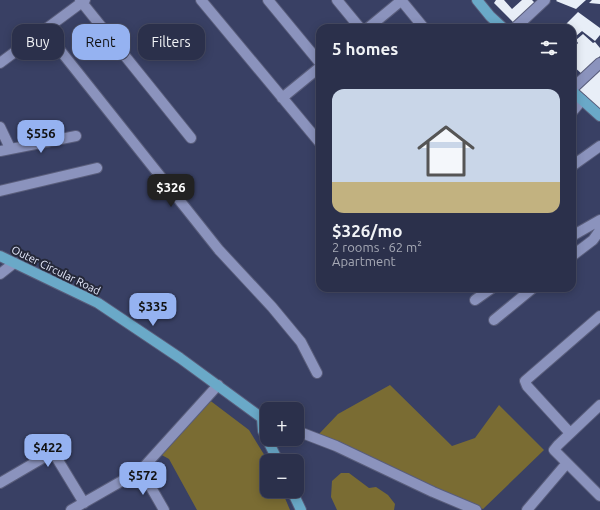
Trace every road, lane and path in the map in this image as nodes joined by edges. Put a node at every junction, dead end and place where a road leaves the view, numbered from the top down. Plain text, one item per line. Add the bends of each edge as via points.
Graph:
1 (201, 0) edge
2 (268, 0) edge
3 (337, 0) edge
4 (402, 0) edge
5 (477, 0) edge
6 (545, 0) edge
7 (82, 1) edge
8 (52, 24) edge
9 (357, 24) edge
10 (373, 24) edge
11 (421, 24) edge
12 (499, 24) edge
13 (519, 24) edge
14 (12, 53) edge
15 (64, 55) edge
16 (316, 58) edge
17 (0, 62) edge
18 (600, 62) edge
19 (316, 70) edge
20 (576, 86) edge
21 (576, 94) edge
22 (282, 98) junction
23 (582, 100) junction
24 (576, 107) edge
25 (600, 116) edge
26 (0, 127) edge
27 (76, 136) dead end
28 (316, 137) edge
29 (191, 138) dead end
30 (600, 146) edge
31 (10, 148) junction
32 (0, 151) edge
33 (576, 163) edge
34 (97, 168) dead end
35 (0, 191) edge
36 (600, 220) edge
37 (600, 230) edge
38 (576, 234) edge
39 (576, 253) edge
40 (0, 256) edge
41 (14, 264) junction
42 (0, 274) edge
43 (486, 292) edge
44 (528, 292) edge
45 (474, 300) dead end
46 (600, 316) edge
47 (494, 320) dead end
48 (317, 373) dead end
49 (218, 386) junction
50 (600, 406) edge
51 (260, 415) edge
52 (570, 433) junction
53 (304, 434) edge
54 (566, 463) junction
55 (141, 470) junction
56 (0, 483) edge
57 (600, 496) edge
58 (295, 498) edge
59 (84, 503) junction
60 (71, 510) edge
61 (164, 510) edge
62 (301, 510) edge
63 (476, 510) edge
64 (527, 510) edge

1 - 22 street
2 - 16 street
3 - 9 street
4 - 10 street
4 - 11 street
5 - 12 main road
6 - 13 street
7 - 8 street
7 - 29 street
14 - 17 street
15 - 48 street via 219,250 301,342
18 - 20 street
19 - 22 street
21 - 23 main road
22 - 28 street
23 - 24 street
23 - 25 main road
26 - 31 street
27 - 31 street
30 - 33 street
31 - 32 street
34 - 35 street
36 - 38 street
37 - 39 street via 593,240
40 - 41 main road, Outer Circular Road
41 - 42 street
41 - 49 main road, Outer Circular Road via 98,303
43 - 45 street
44 - 47 street
46 - 52 street via 525,381
49 - 51 main road, Outer Circular Road
49 - 55 street
50 - 52 street
52 - 54 street via 554,450
53 - 63 street
54 - 57 street
54 - 64 street
55 - 59 street
55 - 61 street
56 - 59 street via 53,452
58 - 62 main road
59 - 60 street

